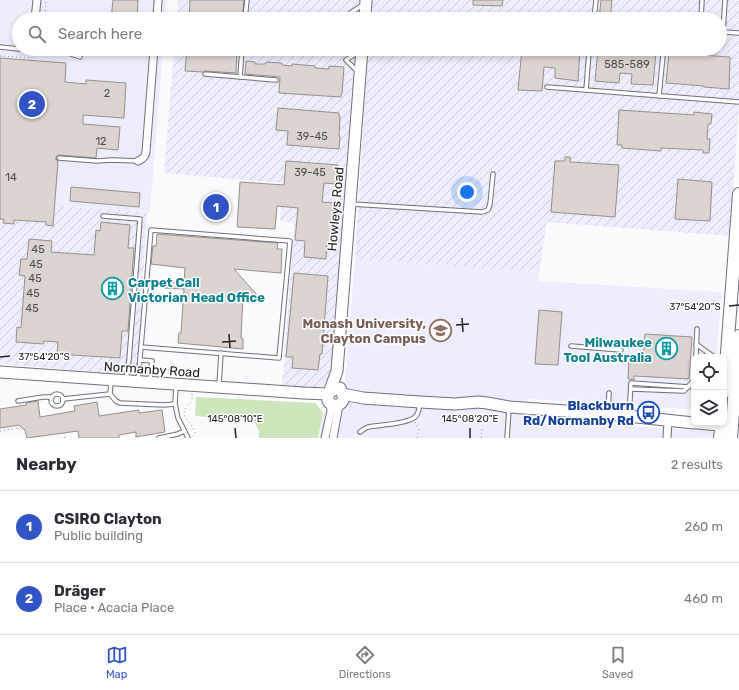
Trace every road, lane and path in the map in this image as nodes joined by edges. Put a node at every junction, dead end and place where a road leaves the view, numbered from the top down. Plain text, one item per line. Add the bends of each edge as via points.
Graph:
1 (36, 0) edge
2 (46, 0) edge
3 (158, 0) edge
4 (247, 0) edge
5 (596, 0) edge
6 (702, 0) edge
7 (725, 0) edge
8 (366, 1) edge
9 (35, 12) edge
10 (45, 12) edge
11 (157, 12) edge
12 (246, 12) edge
13 (352, 12) edge
14 (365, 12) edge
15 (595, 12) edge
16 (701, 12) edge
17 (724, 12) edge
18 (727, 32) edge
19 (739, 33) edge
20 (0, 47) edge
21 (12, 48) edge
22 (0, 56) edge
23 (32, 56) edge
24 (153, 56) edge
25 (242, 56) edge
26 (352, 56) edge
27 (361, 56) edge
28 (589, 56) edge
29 (663, 56) edge
30 (205, 74) dead end
31 (360, 74) junction
32 (240, 77) junction
33 (276, 80) dead end
34 (547, 87) dead end
35 (586, 90) junction
36 (659, 96) junction
37 (739, 102) edge
38 (59, 158) dead end
39 (138, 161) joint
40 (493, 174) dead end
41 (739, 194) edge
42 (350, 204) junction
43 (103, 216) dead end
44 (697, 329) dead end
45 (739, 336) edge
46 (739, 340) edge
47 (696, 344) junction
48 (571, 346) dead end
49 (141, 347) junction
50 (621, 350) dead end
51 (221, 353) junction
52 (696, 354) edge
53 (710, 354) edge
54 (726, 354) edge
55 (140, 360) junction
56 (0, 372) edge
57 (111, 380) junction
58 (126, 381) junction
59 (138, 382) junction
60 (150, 382) junction
61 (176, 384) junction
62 (691, 384) edge
63 (192, 385) junction
64 (219, 387) junction
65 (609, 393) dead end
66 (110, 394) junction
67 (52, 397) junction
68 (335, 398) junction
69 (64, 399) junction
70 (18, 401) dead end
71 (420, 402) junction
72 (175, 404) junction
73 (509, 407) junction
74 (482, 414) dead end
75 (608, 414) junction
76 (629, 416) junction
77 (414, 418) junction
78 (668, 420) junction
79 (481, 423) dead end
80 (691, 423) edge
81 (715, 426) edge
82 (17, 428) dead end
83 (729, 428) edge
84 (482, 429) dead end
85 (0, 431) edge
86 (184, 431) junction
87 (135, 432) dead end
88 (360, 432) dead end
89 (64, 433) dead end
90 (65, 438) edge
91 (136, 438) edge
92 (159, 438) edge
93 (189, 438) edge
94 (325, 438) edge
95 (333, 438) edge
96 (417, 438) edge
97 (481, 438) edge
98 (507, 438) edge
99 (667, 438) edge
100 (720, 438) edge

1 - 9 street
2 - 10 path
3 - 11 street
4 - 12 lane
5 - 15 lane
6 - 16 lane
7 - 17 lane
8 - 13 lane
8 - 14 street
18 - 19 lane
20 - 21 lane
22 - 23 path
24 - 39 street via 146,152 145,157
25 - 32 lane
26 - 31 lane via 346,60
27 - 31 street, Howleys Road
28 - 35 lane
29 - 36 lane
30 - 32 lane
31 - 42 street, Howleys Road
32 - 33 lane
34 - 35 lane
35 - 36 lane
36 - 37 lane
38 - 39 lane
40 - 42 lane via 490,204 488,210 482,212
41 - 54 main road
42 - 68 street, Howleys Road
43 - 58 lane via 140,219
44 - 47 lane
45 - 46 main road
46 - 83 main road
47 - 52 lane
47 - 53 lane
48 - 50 lane
49 - 51 lane
49 - 51 lane via 150,230 290,241 279,358
49 - 55 lane
51 - 64 lane
55 - 59 lane
55 - 60 lane via 152,361
56 - 57 street, Normanby Road
57 - 58 street, Normanby Road
57 - 66 lane
58 - 59 street, Normanby Road
59 - 60 street, Normanby Road
60 - 61 street, Normanby Road
61 - 63 street, Normanby Road
61 - 72 lane
62 - 76 lane via 689,387 631,383
63 - 64 street, Normanby Road
63 - 93 path via 192,401 184,410 185,418 195,431
64 - 68 street, Normanby Road
65 - 75 lane
66 - 69 lane
66 - 72 lane via 120,403
67 - 69 lane via 59,394
67 - 69 lane via 53,404 57,406 61,405
67 - 70 lane
68 - 71 street
68 - 94 street
68 - 95 street
71 - 73 street via 482,409
71 - 77 lane via 419,411
72 - 86 lane
73 - 75 street
73 - 98 lane
74 - 79 path
75 - 76 street
76 - 78 street
77 - 88 lane via 368,427
77 - 96 path via 418,429
78 - 80 street
78 - 99 street
81 - 83 street
82 - 85 path
83 - 100 main road
84 - 97 path
86 - 92 lane
86 - 93 lane
87 - 91 path
89 - 90 path

